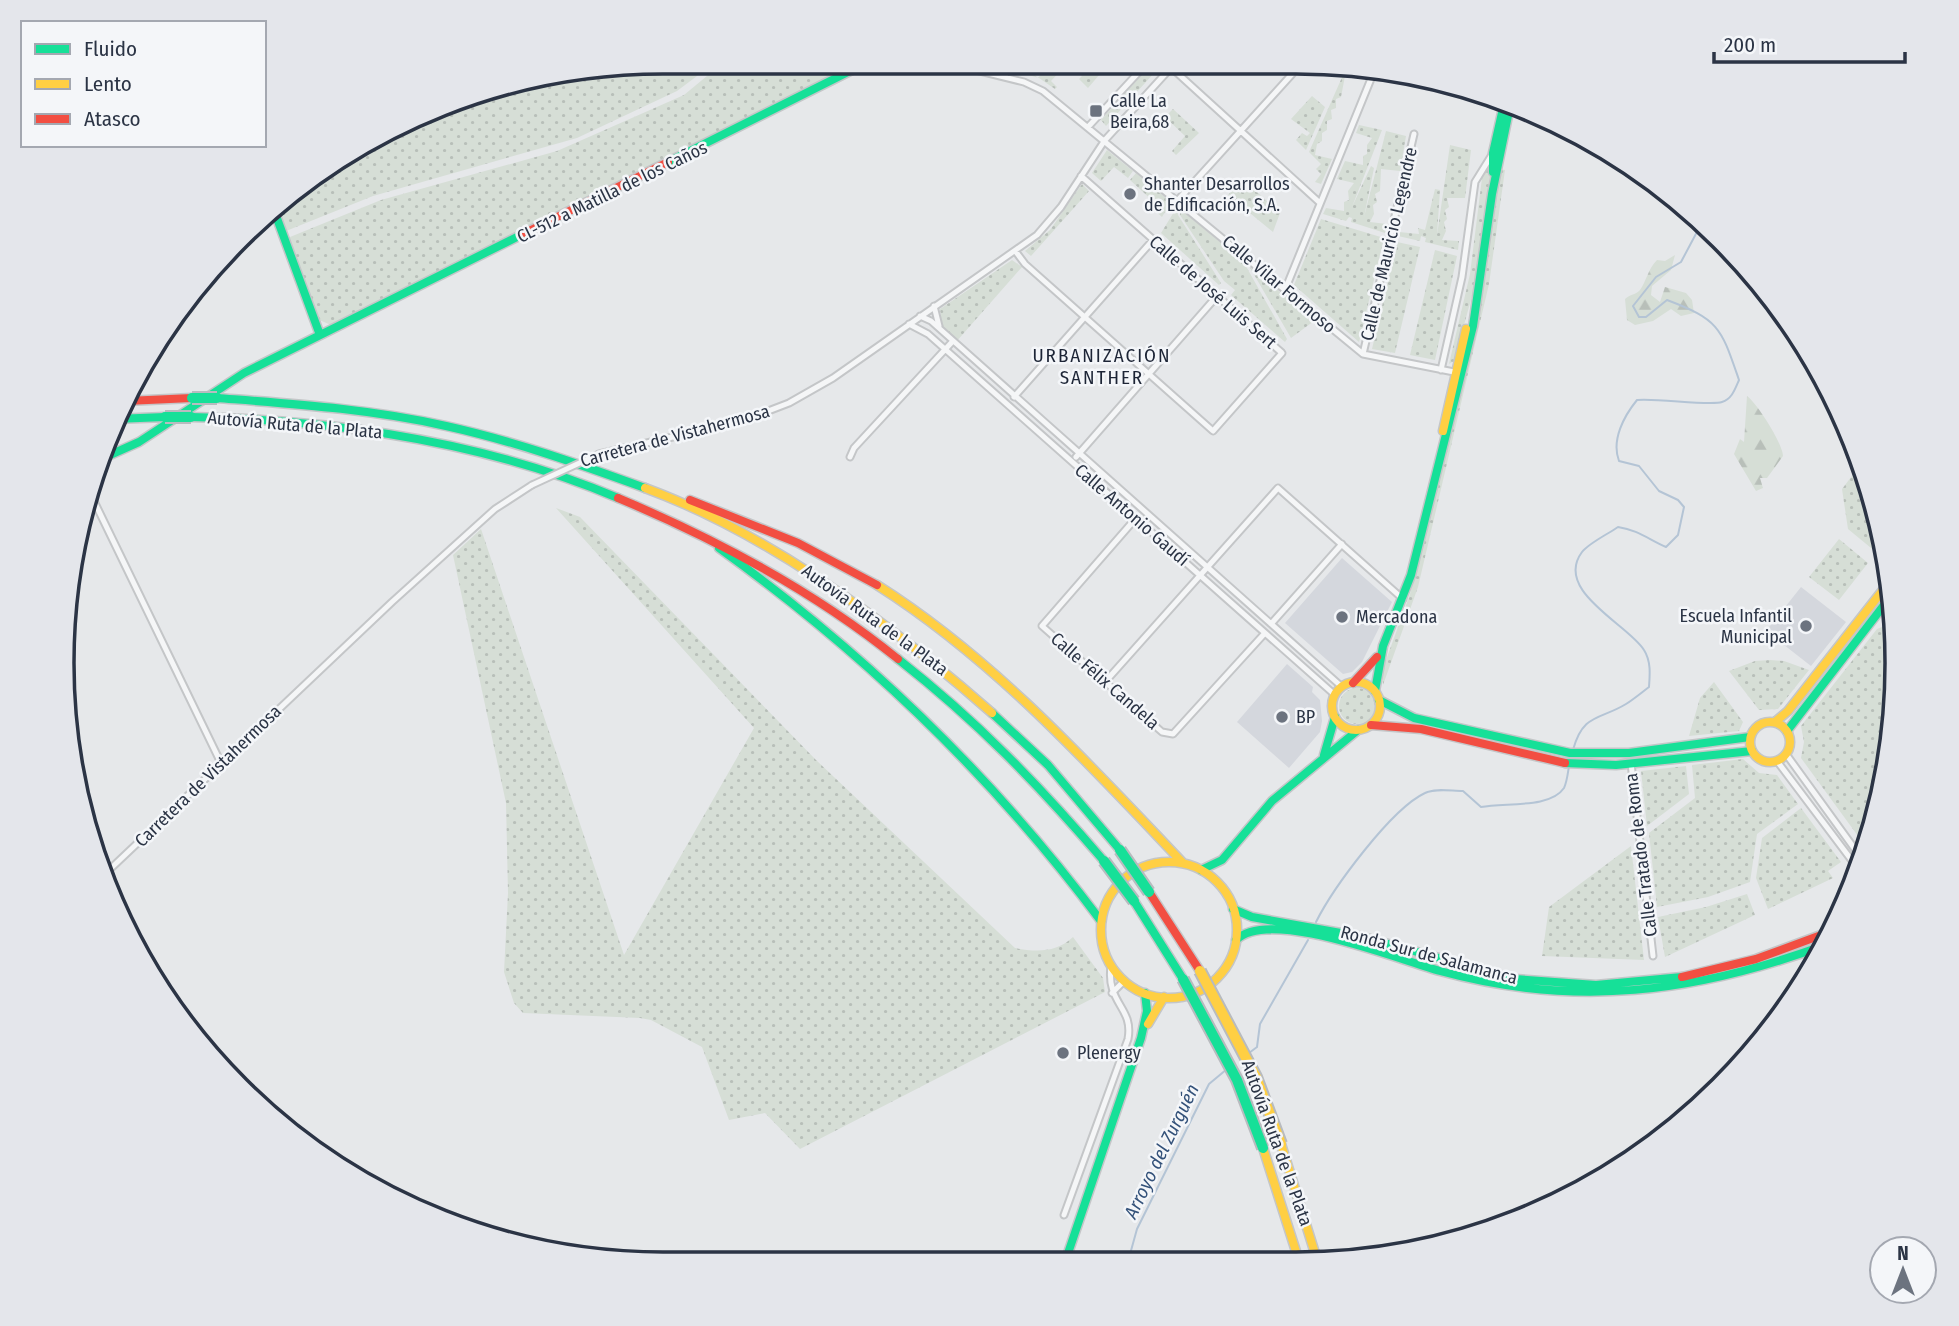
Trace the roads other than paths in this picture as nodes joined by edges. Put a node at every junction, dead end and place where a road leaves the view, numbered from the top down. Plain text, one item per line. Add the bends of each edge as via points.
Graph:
1 (844, 74) edge
2 (994, 74) edge
3 (1137, 74) edge
4 (1166, 74) edge
5 (1178, 74) edge
6 (1292, 74) edge
7 (1003, 76) joint
8 (1372, 79) edge
9 (1502, 111) edge
10 (1509, 113) edge
11 (1088, 127) junction
12 (1241, 130) junction
13 (1414, 134) dead end
14 (1105, 140) junction
15 (1493, 153) junction
16 (1081, 176) junction
17 (1492, 194) junction
18 (1178, 200) junction
19 (1320, 203) junction
20 (277, 218) edge
21 (1153, 240) junction
22 (1016, 252) junction
23 (1285, 289) junction
24 (1217, 296) junction
25 (934, 306) junction
26 (1475, 308) junction
27 (920, 316) junction
28 (1084, 317) junction
29 (909, 324) junction
30 (940, 329) junction
31 (928, 334) junction
32 (320, 335) junction
33 (1470, 338) junction
34 (952, 342) junction
35 (944, 348) junction
36 (1363, 354) junction
37 (1441, 370) junction
38 (1454, 372) junction
39 (1149, 373) junction
40 (1014, 397) junction
41 (135, 401) edge
42 (1452, 415) junction
43 (126, 419) edge
44 (1442, 448) junction
45 (112, 454) edge
46 (1078, 454) junction
47 (562, 456) junction
48 (850, 457) dead end
49 (511, 459) junction
50 (1072, 462) junction
51 (96, 505) edge
52 (1136, 519) junction
53 (1342, 544) junction
54 (1208, 567) junction
55 (1201, 575) junction
56 (1881, 593) edge
57 (1404, 599) junction
58 (1882, 607) edge
59 (1271, 624) junction
60 (1265, 633) junction
61 (1381, 653) junction
62 (1105, 682) junction
63 (1343, 688) junction
64 (1377, 695) junction
65 (1335, 717) junction
66 (1776, 722) junction
67 (1411, 723) junction
68 (1371, 725) junction
69 (1358, 730) junction
70 (1787, 731) junction
71 (1750, 737) junction
72 (1752, 751) junction
73 (1781, 757) junction
74 (1323, 758) junction
75 (1630, 759) junction
76 (220, 763) junction
77 (1855, 849) edge
78 (1851, 859) edge
79 (1222, 860) junction
80 (1184, 863) junction
81 (111, 868) edge
82 (1201, 870) junction
83 (1217, 882) junction
84 (1233, 909) junction
85 (1101, 921) junction
86 (1302, 929) junction
87 (1817, 939) edge
88 (1236, 940) junction
89 (1814, 945) edge
90 (1810, 951) edge
91 (1803, 953) junction
92 (1653, 956) dead end
93 (1111, 967) junction
94 (1444, 967) junction
95 (1124, 981) junction
96 (1112, 993) junction
97 (1145, 993) junction
98 (1164, 997) junction
99 (1141, 1038) junction
100 (1064, 1215) dead end
101 (1068, 1252) edge
102 (1296, 1252) edge
103 (1314, 1252) edge

1 - 32 main road, CL-512 a Matilla de los Caños
2 - 7 street, Calle Vilar Formoso
3 - 11 street
4 - 14 street, Carretera de Vistahermosa
5 - 12 street
6 - 12 street
7 - 11 street, Calle Vilar Formoso via 1043,91
8 - 19 street
9 - 15 main road
10 - 17 main road
11 - 14 street, Calle Vilar Formoso
12 - 18 street
12 - 19 street
13 - 36 street, Calle de Mauricio Legendre
14 - 16 street, Carretera de Vistahermosa
14 - 18 street, Calle Vilar Formoso
15 - 17 main road
15 - 37 street via 1475,182 1462,277
16 - 21 street, Calle de José Luis Sert
16 - 22 street, Carretera de Vistahermosa via 1046,226
17 - 26 main road
18 - 23 street, Calle Vilar Formoso
19 - 23 street
20 - 32 main road
21 - 24 street, Calle de José Luis Sert
21 - 28 street
22 - 25 street, Carretera de Vistahermosa
22 - 28 street
23 - 36 street, Calle Vilar Formoso
24 - 39 street
24 - 39 street, Calle de José Luis Sert via 1282,353 1213,431
25 - 27 street, Carretera de Vistahermosa
25 - 30 street, Calle Antonio Gaudí
26 - 33 main road
26 - 38 main road
27 - 29 street, Carretera de Vistahermosa
27 - 30 street, Calle Antonio Gaudí
27 - 31 street, Calle Antonio Gaudí
28 - 39 street
28 - 40 street
29 - 31 street, Calle Antonio Gaudí
29 - 76 street, Carretera de Vistahermosa, bridge via 789,403 742,421 598,454 532,485 486,518
30 - 34 street, Calle Antonio Gaudí
31 - 35 street, Calle Antonio Gaudí
32 - 45 main road, CL-512 a Matilla de los Caños via 244,373 139,442
33 - 38 main road
33 - 42 main road
34 - 35 street
34 - 40 street, Calle Antonio Gaudí
35 - 48 street
35 - 50 street, Calle Antonio Gaudí
36 - 37 street, Calle Vilar Formoso
37 - 38 street, Calle Vilar Formoso
38 - 42 main road
38 - 44 main road
39 - 46 street
40 - 46 street, Calle Antonio Gaudí
41 - 47 main road, Autovía Ruta de la Plata, bridge via 217,398 326,404 473,430
42 - 44 main road
43 - 49 main road, Autovía Ruta de la Plata, bridge via 262,418 366,429
44 - 57 main road
46 - 50 street
46 - 54 street, Calle Antonio Gaudí
47 - 80 main road via 618,471 781,535 892,594 971,656 1051,728
47 - 103 main road, Autovía Ruta de la Plata, bridge via 624,478 743,533 855,601 939,664 1024,740 1120,850 1200,971 1256,1077
49 - 85 main road via 670,523 716,546 787,597 996,787
49 - 102 main road, Autovía Ruta de la Plata, bridge via 605,490 703,533 796,584 930,682 1011,754 1104,861 1183,979 1237,1080
50 - 52 street, Calle Antonio Gaudí
51 - 76 street
52 - 55 street, Calle Antonio Gaudí
52 - 62 street, Calle Félix Candela via 1042,626
53 - 54 street via 1278,488
53 - 57 street
53 - 59 street
54 - 55 street
54 - 59 street, Calle Antonio Gaudí
55 - 60 street, Calle Antonio Gaudí
55 - 62 street
56 - 66 main road
57 - 61 main road
58 - 70 main road
59 - 63 street, Calle Antonio Gaudí
60 - 62 street, Calle Félix Candela via 1176,733 1168,735
60 - 63 street, Calle Antonio Gaudí
61 - 63 main road
61 - 64 main road
63 - 64 main road via 1361,683
63 - 65 main road
64 - 67 main road
64 - 68 main road via 1379,714
65 - 69 main road via 1344,727
65 - 74 main road
66 - 70 main road
66 - 71 main road via 1760,724
67 - 68 main road
67 - 75 main road via 1544,754
68 - 69 main road
69 - 74 main road
70 - 73 main road via 1790,738
71 - 72 main road
71 - 75 main road
72 - 73 main road via 1759,759
72 - 75 main road
73 - 77 street
73 - 78 street
74 - 79 main road via 1272,801
75 - 92 street, Calle Tratado de Roma
76 - 81 street, Carretera de Vistahermosa
79 - 82 main road
79 - 83 main road
80 - 82 main road
80 - 85 main road via 1151,864 1128,876 1109,898
82 - 83 main road
83 - 84 main road
84 - 86 main road, Ronda Sur de Salamanca via 1246,918
84 - 88 main road
85 - 93 main road via 1103,948
86 - 88 main road, Ronda Sur de Salamanca via 1247,931
86 - 94 main road, Ronda Sur de Salamanca
87 - 94 main road, Ronda Sur de Salamanca via 1715,971 1633,983 1573,984
88 - 98 main road via 1227,964 1214,980 1197,991
89 - 91 main road, Ronda Sur de Salamanca
90 - 91 main road
91 - 94 main road, Ronda Sur de Salamanca via 1718,981 1633,993 1543,992
93 - 95 main road
93 - 96 street
95 - 96 street
95 - 97 main road
96 - 100 street via 1129,1019 1128,1038
97 - 98 main road
97 - 99 main road via 1147,1011
98 - 99 main road
99 - 101 main road

